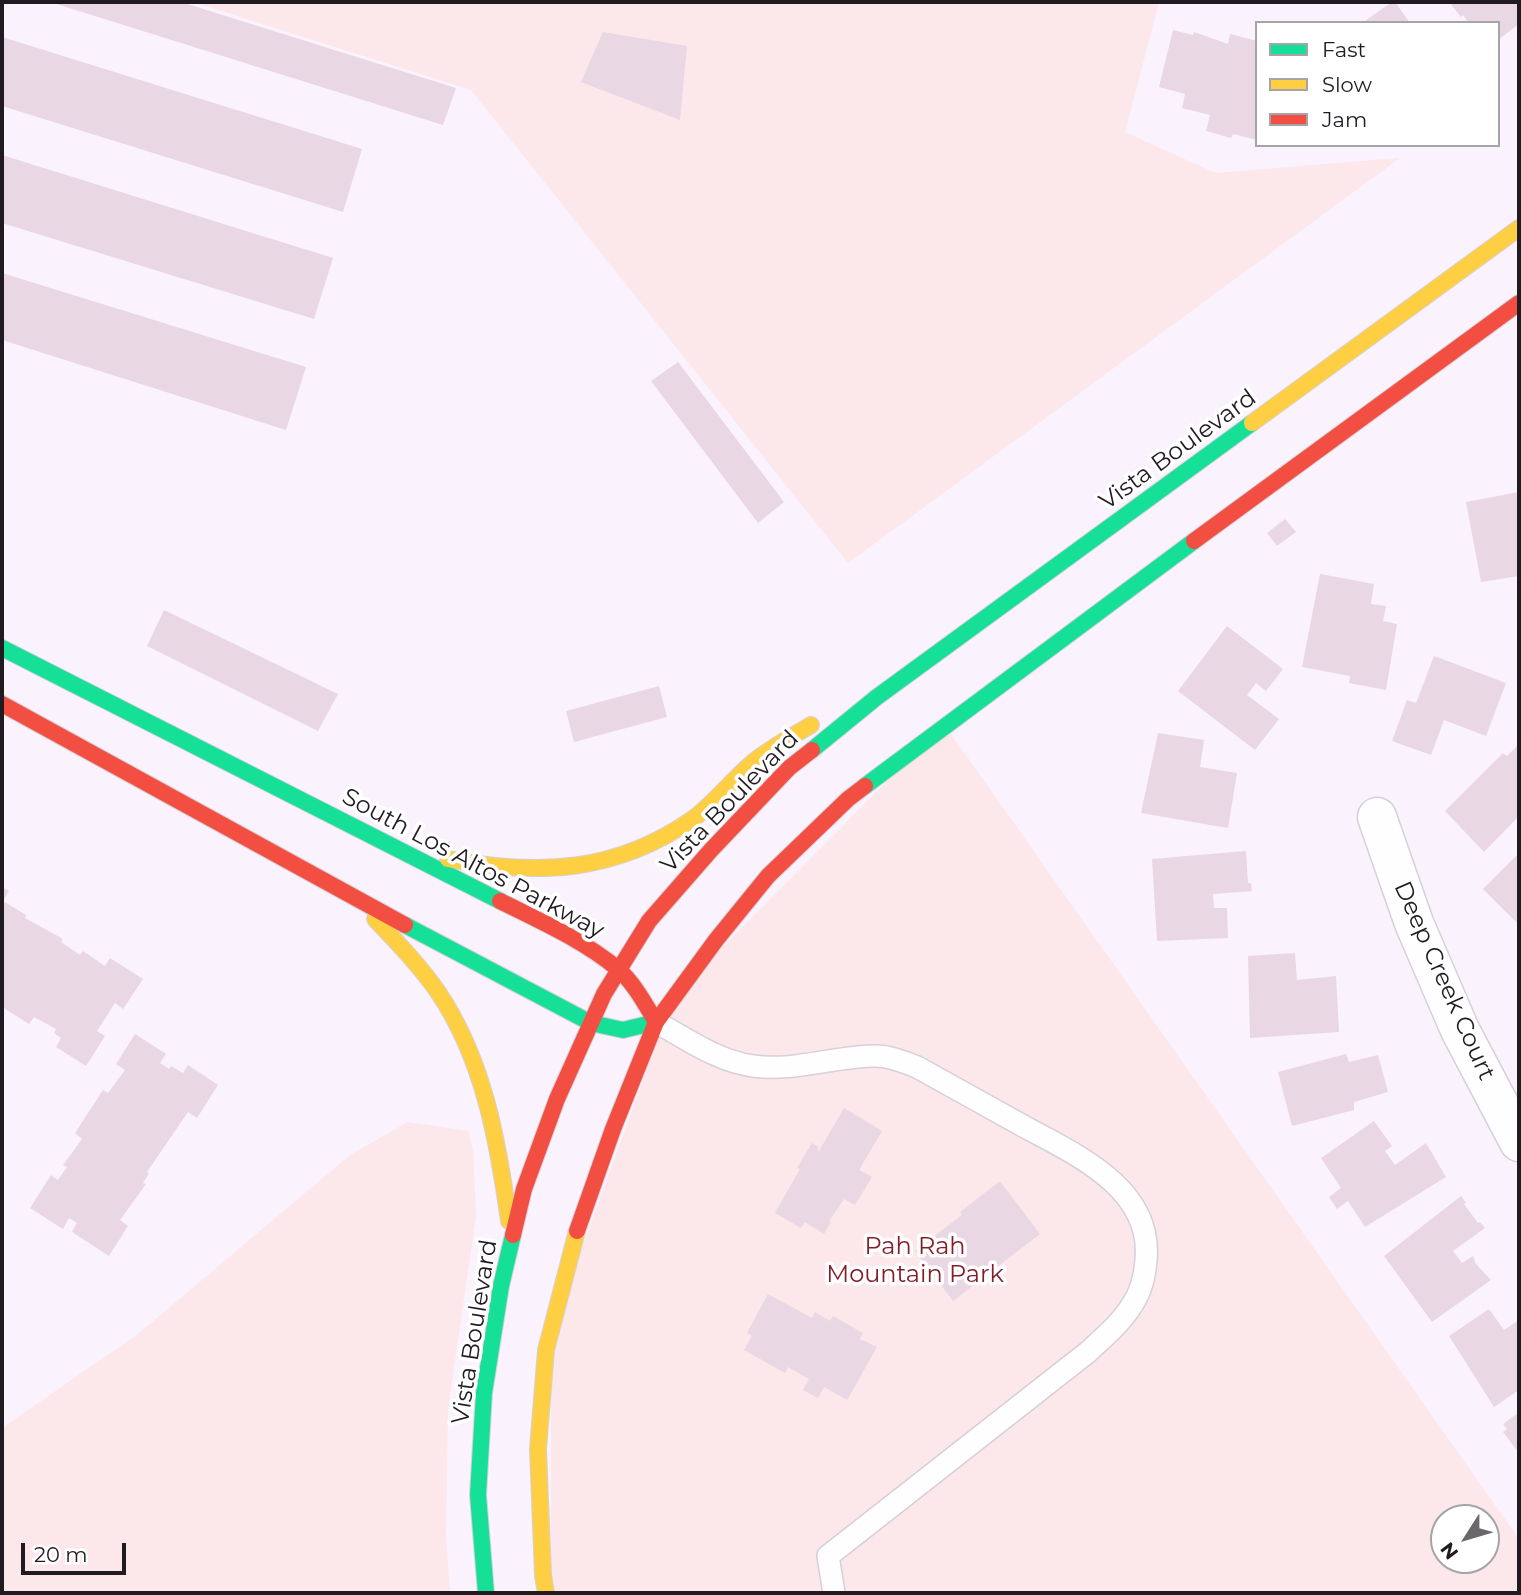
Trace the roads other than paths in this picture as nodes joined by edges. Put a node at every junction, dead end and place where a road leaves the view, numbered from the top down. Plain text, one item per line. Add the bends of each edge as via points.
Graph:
1 (1519, 228) edge
2 (1519, 303) edge
3 (957, 638) junction
4 (2, 648) edge
5 (2, 704) edge
6 (1377, 817) dead end
7 (399, 849) junction
8 (355, 897) junction
9 (619, 970) junction
10 (656, 1022) junction
11 (591, 1023) junction
12 (1519, 1142) edge
13 (512, 1240) junction
14 (486, 1593) edge
15 (546, 1593) edge
16 (834, 1593) edge

1 - 3 main road, Vista Boulevard
2 - 10 main road via 848,799 768,876
3 - 7 main road via 764,754 695,816 628,854 589,866 492,869
3 - 9 main road, Vista Boulevard via 789,768 649,921
4 - 7 main road, South Los Altos Parkway
5 - 8 main road
6 - 12 street, Deep Creek Court via 1414,923 1460,1030
7 - 9 main road, South Los Altos Parkway via 573,938
8 - 11 main road
8 - 13 main road via 414,960 447,1005 473,1056 500,1154
9 - 10 main road, South Los Altos Parkway
9 - 11 main road, Vista Boulevard
10 - 11 main road via 623,1030
10 - 15 main road via 577,1232 546,1350 538,1450
10 - 16 lane via 719,1058 753,1066 804,1066 878,1056 917,1067 1096,1168 1130,1200 1147,1236 1145,1273 1123,1318 1088,1352 828,1556
11 - 13 main road, Vista Boulevard via 552,1112 524,1189
13 - 14 main road, Vista Boulevard via 484,1392 478,1495

